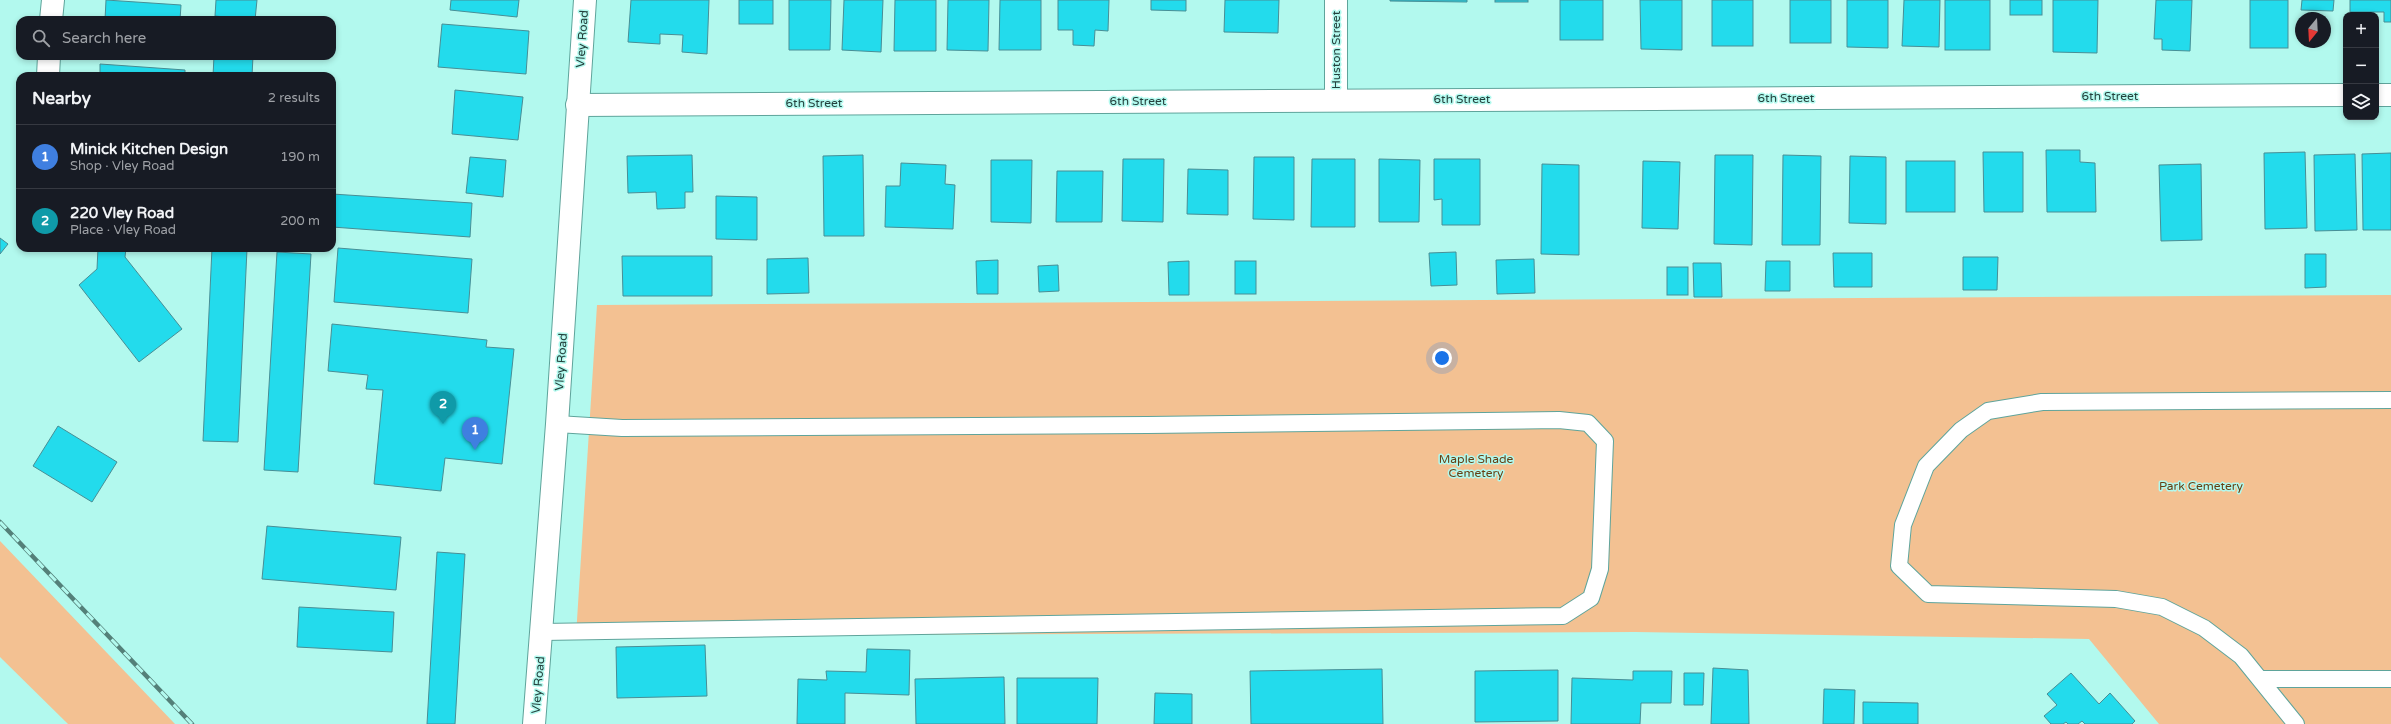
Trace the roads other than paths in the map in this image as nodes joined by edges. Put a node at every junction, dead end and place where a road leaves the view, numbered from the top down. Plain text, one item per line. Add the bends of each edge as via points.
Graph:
1 (53, 0) edge
2 (585, 0) edge
3 (1336, 0) edge
4 (51, 16) edge
5 (49, 60) edge
6 (48, 72) edge
7 (2379, 95) edge
8 (2391, 95) edge
9 (2343, 96) edge
10 (1336, 99) junction
11 (577, 105) junction
12 (2391, 400) edge
13 (557, 424) junction
14 (542, 632) junction
15 (2391, 679) edge
16 (2262, 680) junction
17 (534, 724) edge
18 (2296, 724) edge

1 - 4 street
2 - 11 street, Vley Road
3 - 10 street, Huston Street
5 - 6 street
7 - 8 street
9 - 10 street, 6th Street
10 - 11 street, 6th Street
11 - 13 street, Vley Road
12 - 16 lane via 2042,402 1988,412 1961,430 1926,466 1903,525 1899,566 1928,594 2116,599 2162,607 2204,628 2241,656
13 - 14 street, Vley Road
13 - 14 lane via 622,428 1559,420 1588,423 1605,441 1600,569 1591,598 1563,616
14 - 17 street, Vley Road
15 - 16 lane
16 - 18 lane

